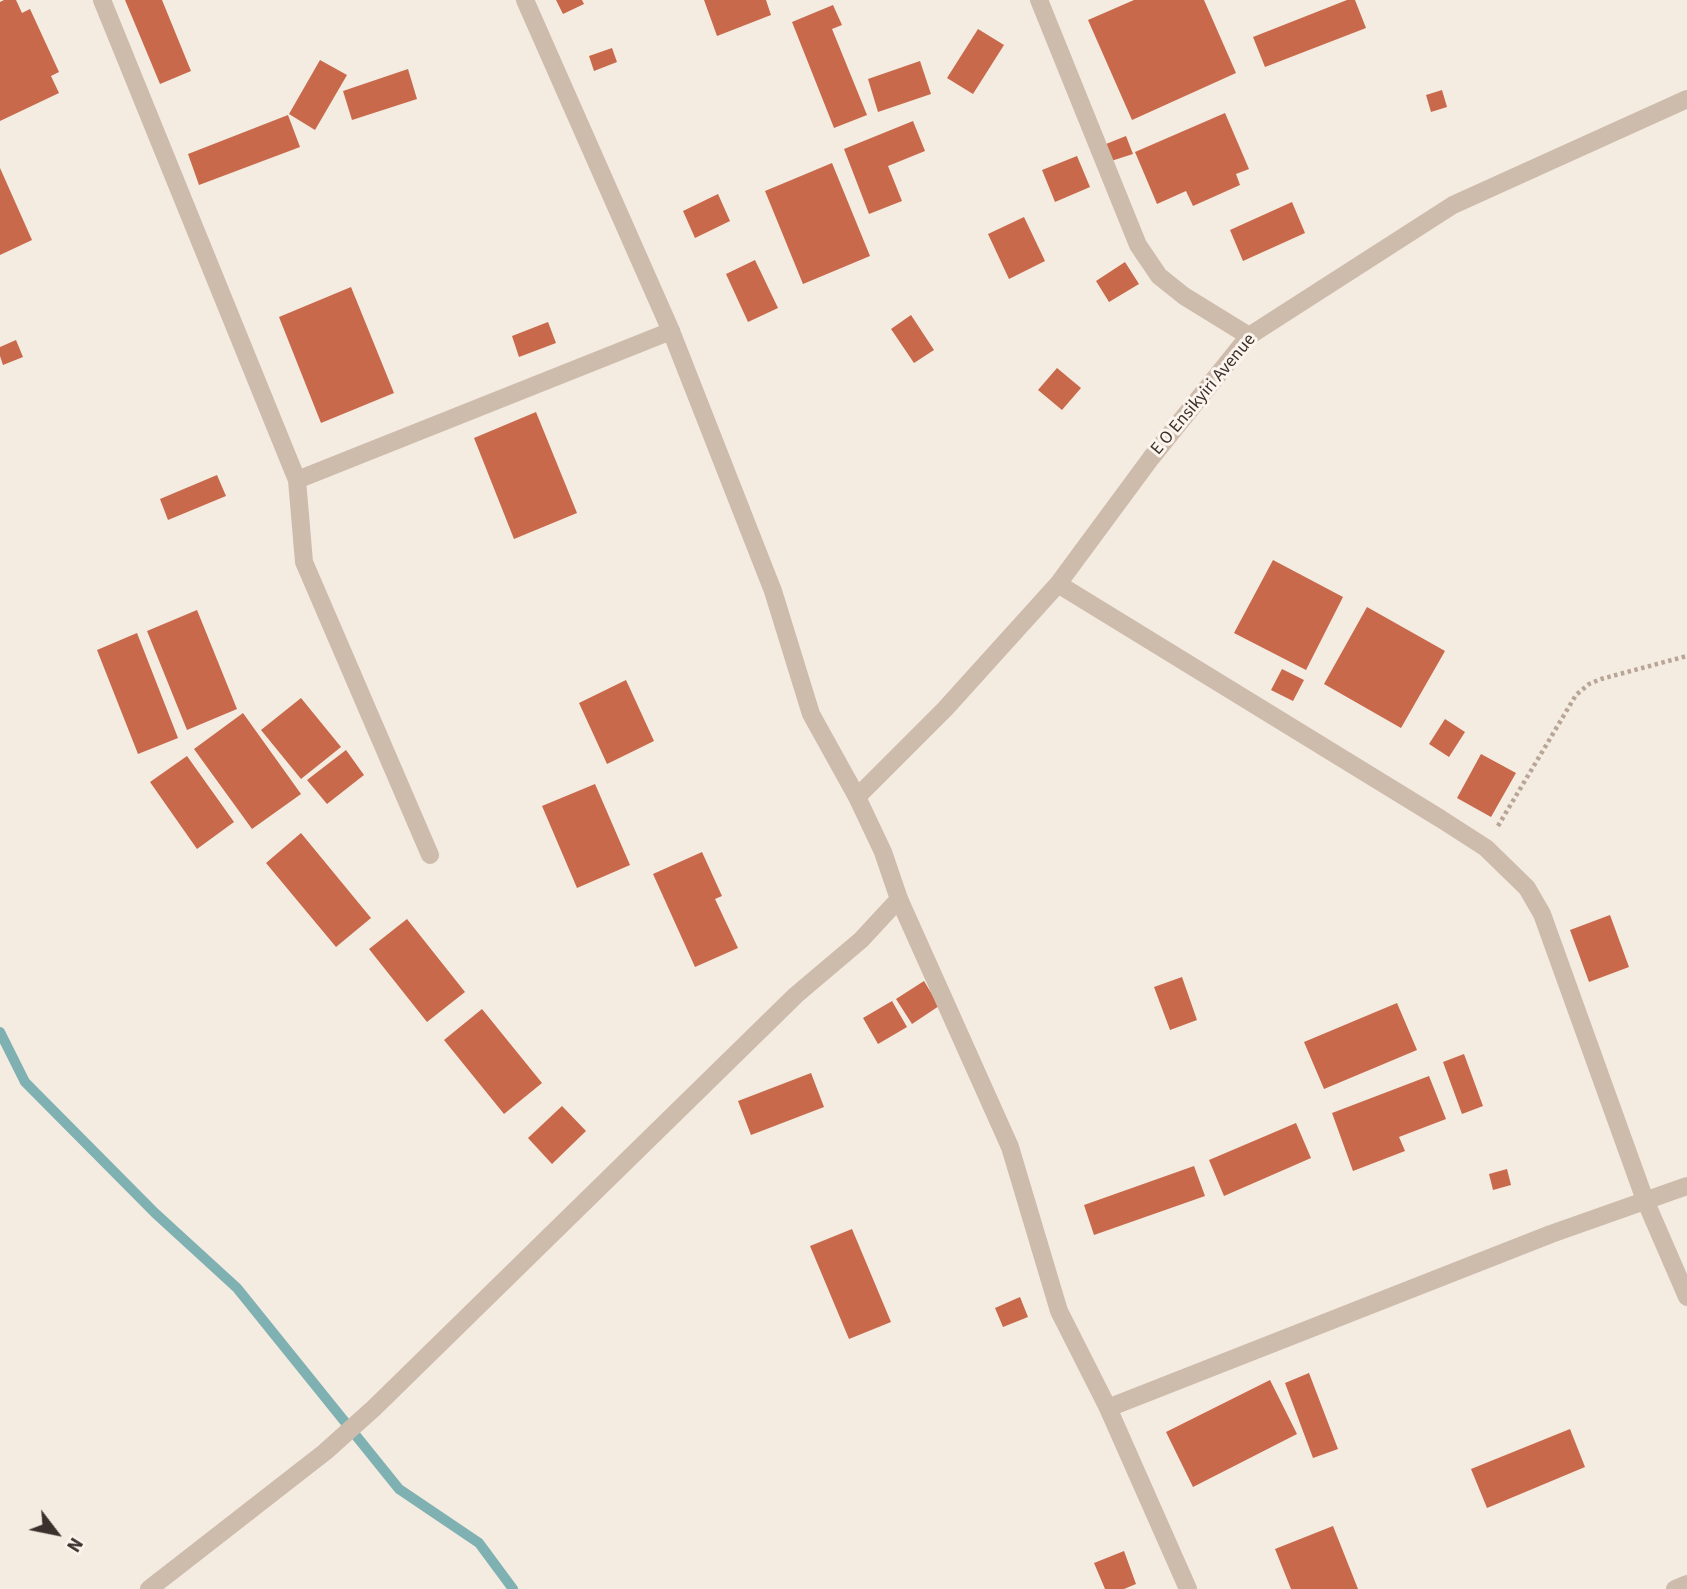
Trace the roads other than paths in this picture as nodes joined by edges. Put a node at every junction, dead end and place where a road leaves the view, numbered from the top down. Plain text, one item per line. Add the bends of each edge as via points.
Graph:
1 (102, 0) edge
2 (525, 0) edge
3 (1038, 0) edge
4 (1687, 99) edge
5 (671, 331) junction
6 (1249, 336) junction
7 (297, 480) junction
8 (1058, 584) junction
9 (857, 797) junction
10 (430, 855) dead end
11 (899, 899) junction
12 (1687, 1186) edge
13 (1645, 1200) junction
14 (1687, 1297) edge
15 (1108, 1408) junction
16 (1687, 1584) edge
17 (149, 1589) edge
18 (1188, 1589) edge
19 (1675, 1589) edge

1 - 7 street
2 - 5 street
3 - 6 street via 1138,245 1160,276 1184,296
4 - 6 street, E O Ensikyiri Avenue via 1452,205
5 - 7 street
5 - 9 street via 773,591 811,714
6 - 8 street, E O Ensikyiri Avenue
7 - 10 street via 304,562
8 - 9 street, E O Ensikyiri Avenue via 945,709
8 - 13 street via 1486,848 1527,888 1542,914
9 - 11 street
11 - 15 street via 1010,1147 1059,1311
11 - 17 street via 374,1408 325,1452
12 - 13 street
13 - 14 street
13 - 15 street
15 - 18 street
16 - 19 street

